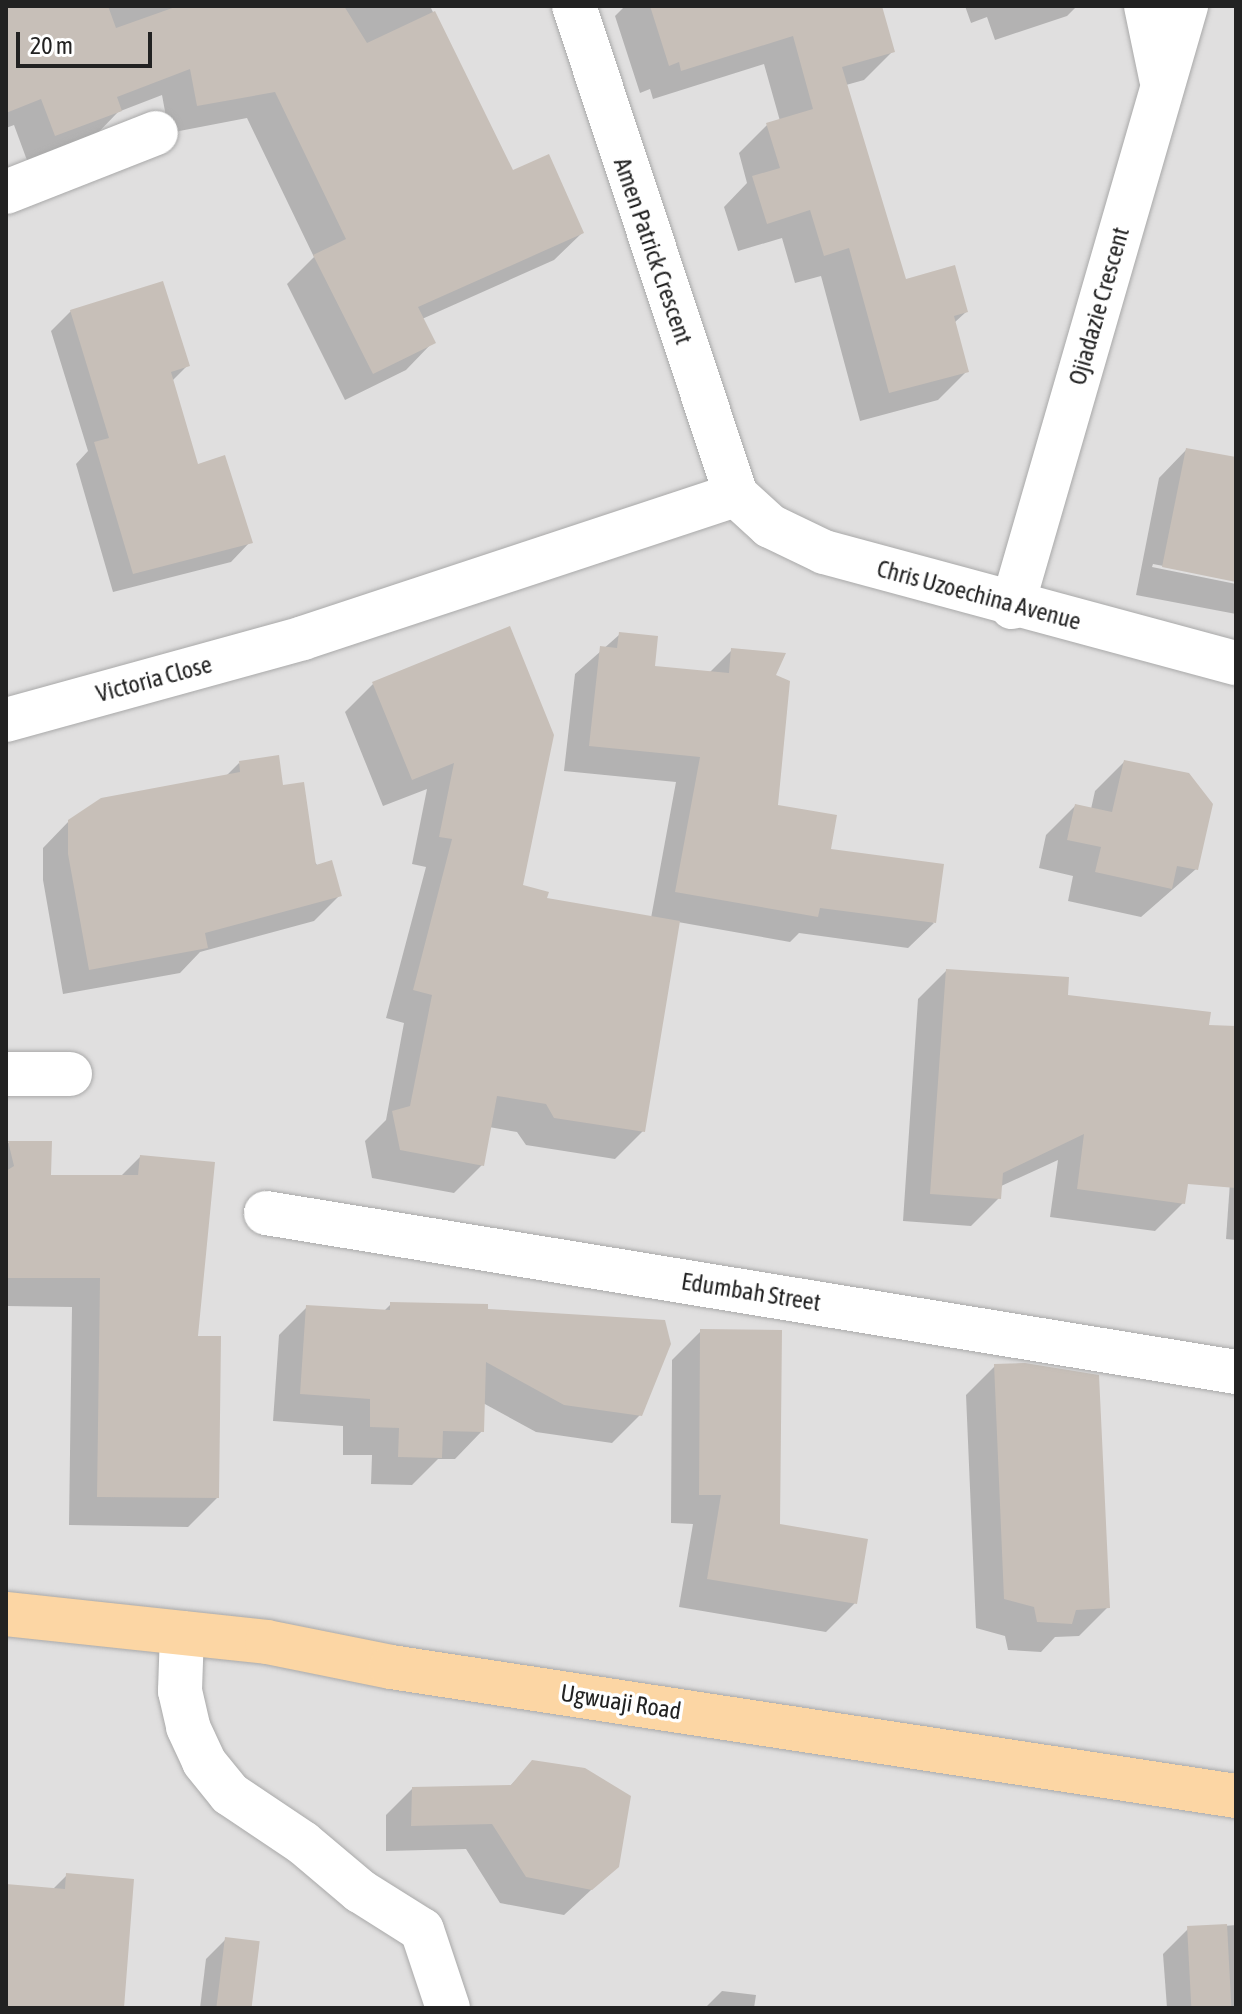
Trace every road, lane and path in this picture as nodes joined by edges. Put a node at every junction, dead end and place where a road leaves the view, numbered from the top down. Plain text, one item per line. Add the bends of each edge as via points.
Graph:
1 (574, 6) edge
2 (1146, 6) edge
3 (1186, 6) edge
4 (1162, 87) junction
5 (156, 133) dead end
6 (6, 192) edge
7 (736, 495) junction
8 (1012, 607) junction
9 (1236, 663) edge
10 (6, 720) edge
11 (6, 1074) edge
12 (70, 1074) dead end
13 (266, 1213) dead end
14 (1236, 1372) edge
15 (6, 1614) edge
16 (182, 1633) junction
17 (1236, 1796) edge
18 (448, 2008) edge

1 - 7 street, Amen Patrick Crescent
2 - 4 street
3 - 4 street, Ojiadazie Crescent
4 - 8 street, Ojiadazie Crescent
5 - 6 street
7 - 8 street, Chris Uzoechina Avenue via 770,526 824,552
7 - 10 street, Victoria Close via 303,638
8 - 9 street, Chris Uzoechina Avenue
11 - 12 street
13 - 14 street, Edumbah Street
15 - 16 main road, Ugwuaji Road
16 - 17 main road, Ugwuaji Road via 267,1642 391,1667
16 - 18 street via 180,1691 204,1762 230,1794 303,1843 360,1891 422,1930

